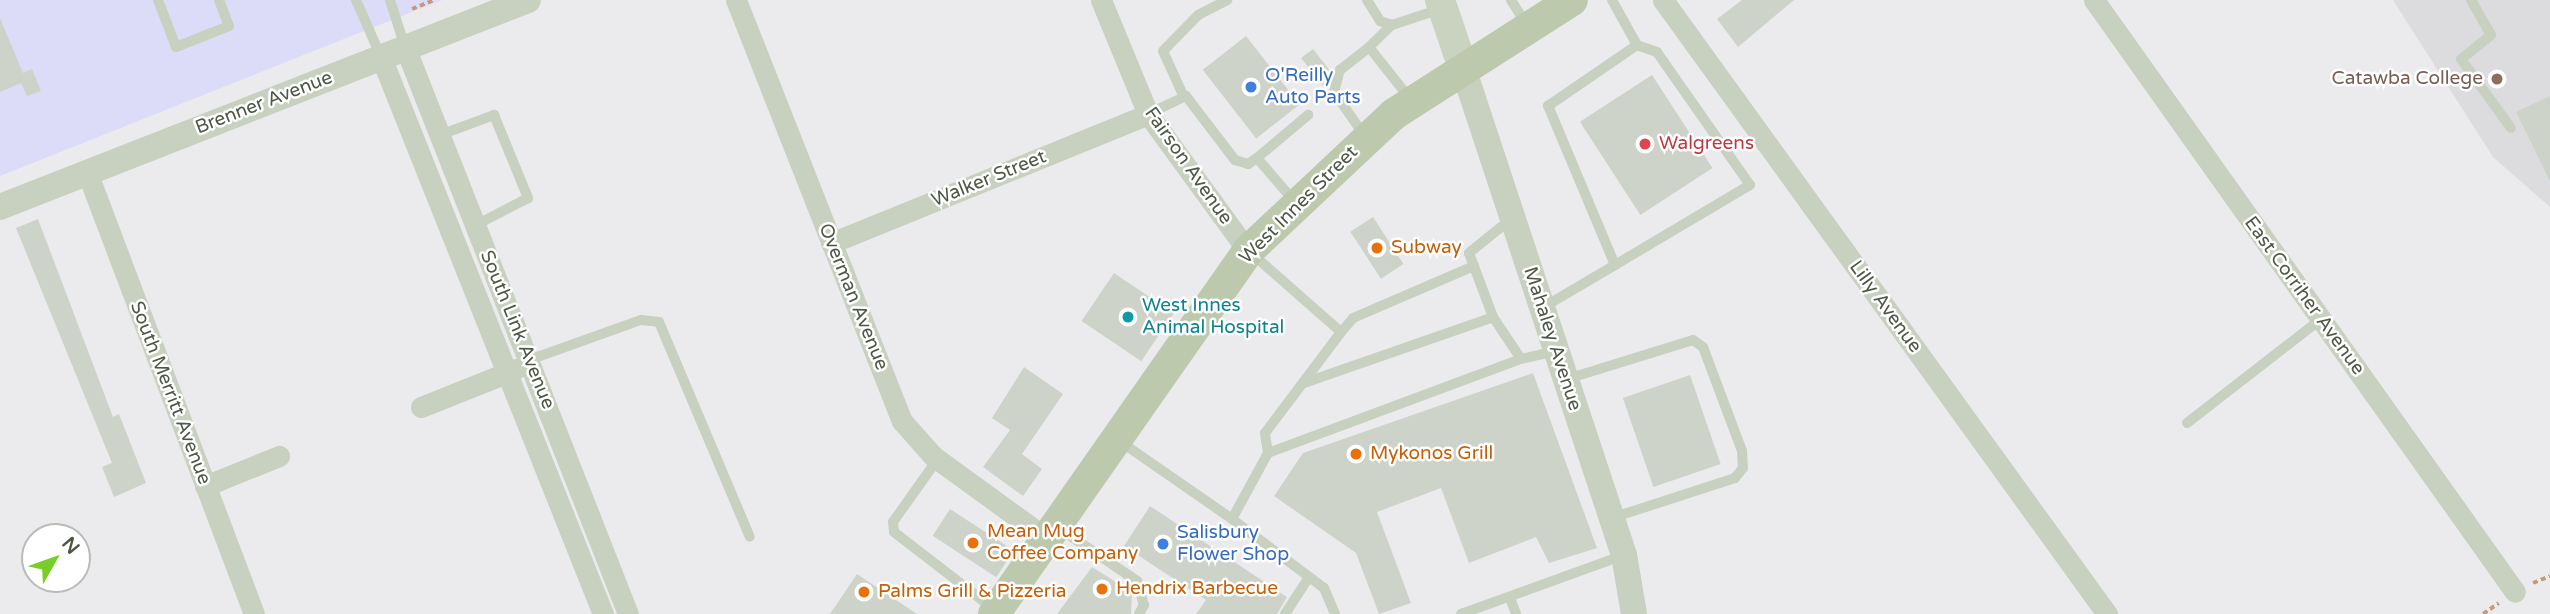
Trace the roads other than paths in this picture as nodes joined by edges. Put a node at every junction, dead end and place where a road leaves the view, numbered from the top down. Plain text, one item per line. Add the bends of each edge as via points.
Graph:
1 (158, 0) edge
2 (219, 0) edge
3 (356, 0) edge
4 (390, 0) edge
5 (528, 0) edge
6 (736, 0) edge
7 (1101, 0) edge
8 (1227, 0) edge
9 (1367, 0) edge
10 (1612, 0) edge
11 (1663, 0) edge
12 (2094, 0) edge
13 (2471, 0) edge
14 (1565, 2) edge
15 (1441, 4) edge
16 (1518, 13) edge
17 (1392, 25) junction
18 (1637, 45) junction
19 (1369, 47) junction
20 (393, 52) junction
21 (1462, 65) junction
22 (1183, 95) junction
23 (1412, 102) junction
24 (1147, 114) junction
25 (1308, 115) dead end
26 (2511, 128) dead end
27 (440, 135) junction
28 (1366, 138) junction
29 (1257, 158) junction
30 (87, 172) junction
31 (1296, 204) junction
32 (0, 207) edge
33 (1513, 218) junction
34 (476, 225) junction
35 (831, 243) junction
36 (1248, 251) junction
37 (1615, 265) junction
38 (1474, 266) junction
39 (1542, 308) junction
40 (1493, 317) junction
41 (2321, 319) junction
42 (1341, 332) junction
43 (1556, 351) junction
44 (1521, 359) junction
45 (530, 362) junction
46 (504, 373) junction
47 (1566, 380) junction
48 (1303, 384) junction
49 (421, 407) dead end
50 (2187, 422) dead end
51 (1116, 439) junction
52 (1268, 453) junction
53 (279, 456) dead end
54 (937, 460) junction
55 (205, 485) junction
56 (1612, 518) junction
57 (1232, 519) junction
58 (1050, 531) junction
59 (750, 537) dead end
60 (1624, 555) junction
61 (1310, 577) junction
62 (2515, 592) dead end
63 (1510, 598) junction
64 (1002, 611) edge
65 (254, 614) edge
66 (603, 614) edge
67 (628, 614) edge
68 (1139, 614) edge
69 (1285, 614) edge
70 (1335, 614) edge
71 (1461, 614) edge
72 (1516, 614) edge
73 (1634, 614) edge
74 (2106, 614) edge

1 - 2 lane via 176,47 229,26
3 - 20 lane
4 - 20 lane
5 - 20 street, Brenner Avenue
6 - 35 street, Overman Avenue
7 - 24 street, Fairson Avenue
8 - 22 lane via 1198,15 1163,51
9 - 17 lane via 1380,21
10 - 18 lane
11 - 74 street, Lilly Avenue
12 - 41 street, East Corriher Avenue
13 - 26 lane via 2491,35 2461,59
14 - 16 main road, West Innes Street
15 - 17 lane
15 - 21 main road
16 - 21 main road, West Innes Street
17 - 19 lane
18 - 37 lane via 1548,106
18 - 37 lane via 1657,52 1749,185
19 - 23 lane
19 - 28 lane via 1340,70 1334,92
20 - 27 street, South Link Avenue
20 - 30 street, Brenner Avenue
20 - 46 street, South Link Avenue
21 - 23 main road, West Innes Street
21 - 33 street, Mahaley Avenue
22 - 24 lane
22 - 29 lane via 1235,160 1248,164
23 - 28 main road, West Innes Street
24 - 35 street, Walker Street
24 - 36 street, Fairson Avenue
25 - 29 lane
27 - 34 street, South Link Avenue
27 - 34 lane via 494,115 528,198
28 - 31 main road, West Innes Street
29 - 31 lane
30 - 32 street, Brenner Avenue
30 - 55 street, South Merritt Avenue
31 - 36 main road, West Innes Street
33 - 38 lane via 1469,254
33 - 39 street, Mahaley Avenue
34 - 45 street, South Link Avenue
35 - 54 street, Overman Avenue via 902,421
36 - 42 lane
36 - 51 main road, West Innes Street
37 - 39 lane
38 - 40 lane
38 - 42 lane via 1353,318
39 - 43 street, Mahaley Avenue
40 - 44 lane
40 - 48 lane
41 - 50 lane
41 - 62 street, East Corriher Avenue
42 - 48 lane
43 - 44 lane
43 - 47 street, Mahaley Avenue
44 - 52 lane
45 - 46 street
45 - 59 lane via 641,320 659,322
45 - 67 street, South Link Avenue
46 - 49 street
46 - 66 street, South Link Avenue
47 - 56 street, Mahaley Avenue
47 - 56 lane via 1693,340 1703,347 1742,451 1743,468 1735,478
48 - 52 lane via 1265,433
51 - 57 lane
51 - 58 main road, West Innes Street
52 - 57 lane
53 - 55 street
54 - 58 street, Overman Avenue
54 - 64 lane via 893,522 894,532
55 - 65 street, South Merritt Avenue
56 - 60 street, Mahaley Avenue
57 - 61 lane
58 - 64 main road, West Innes Street
58 - 68 lane via 1137,581 1144,605
60 - 63 lane
60 - 73 street, Mahaley Avenue
61 - 69 lane
61 - 70 lane via 1324,588
63 - 71 lane
63 - 72 lane

